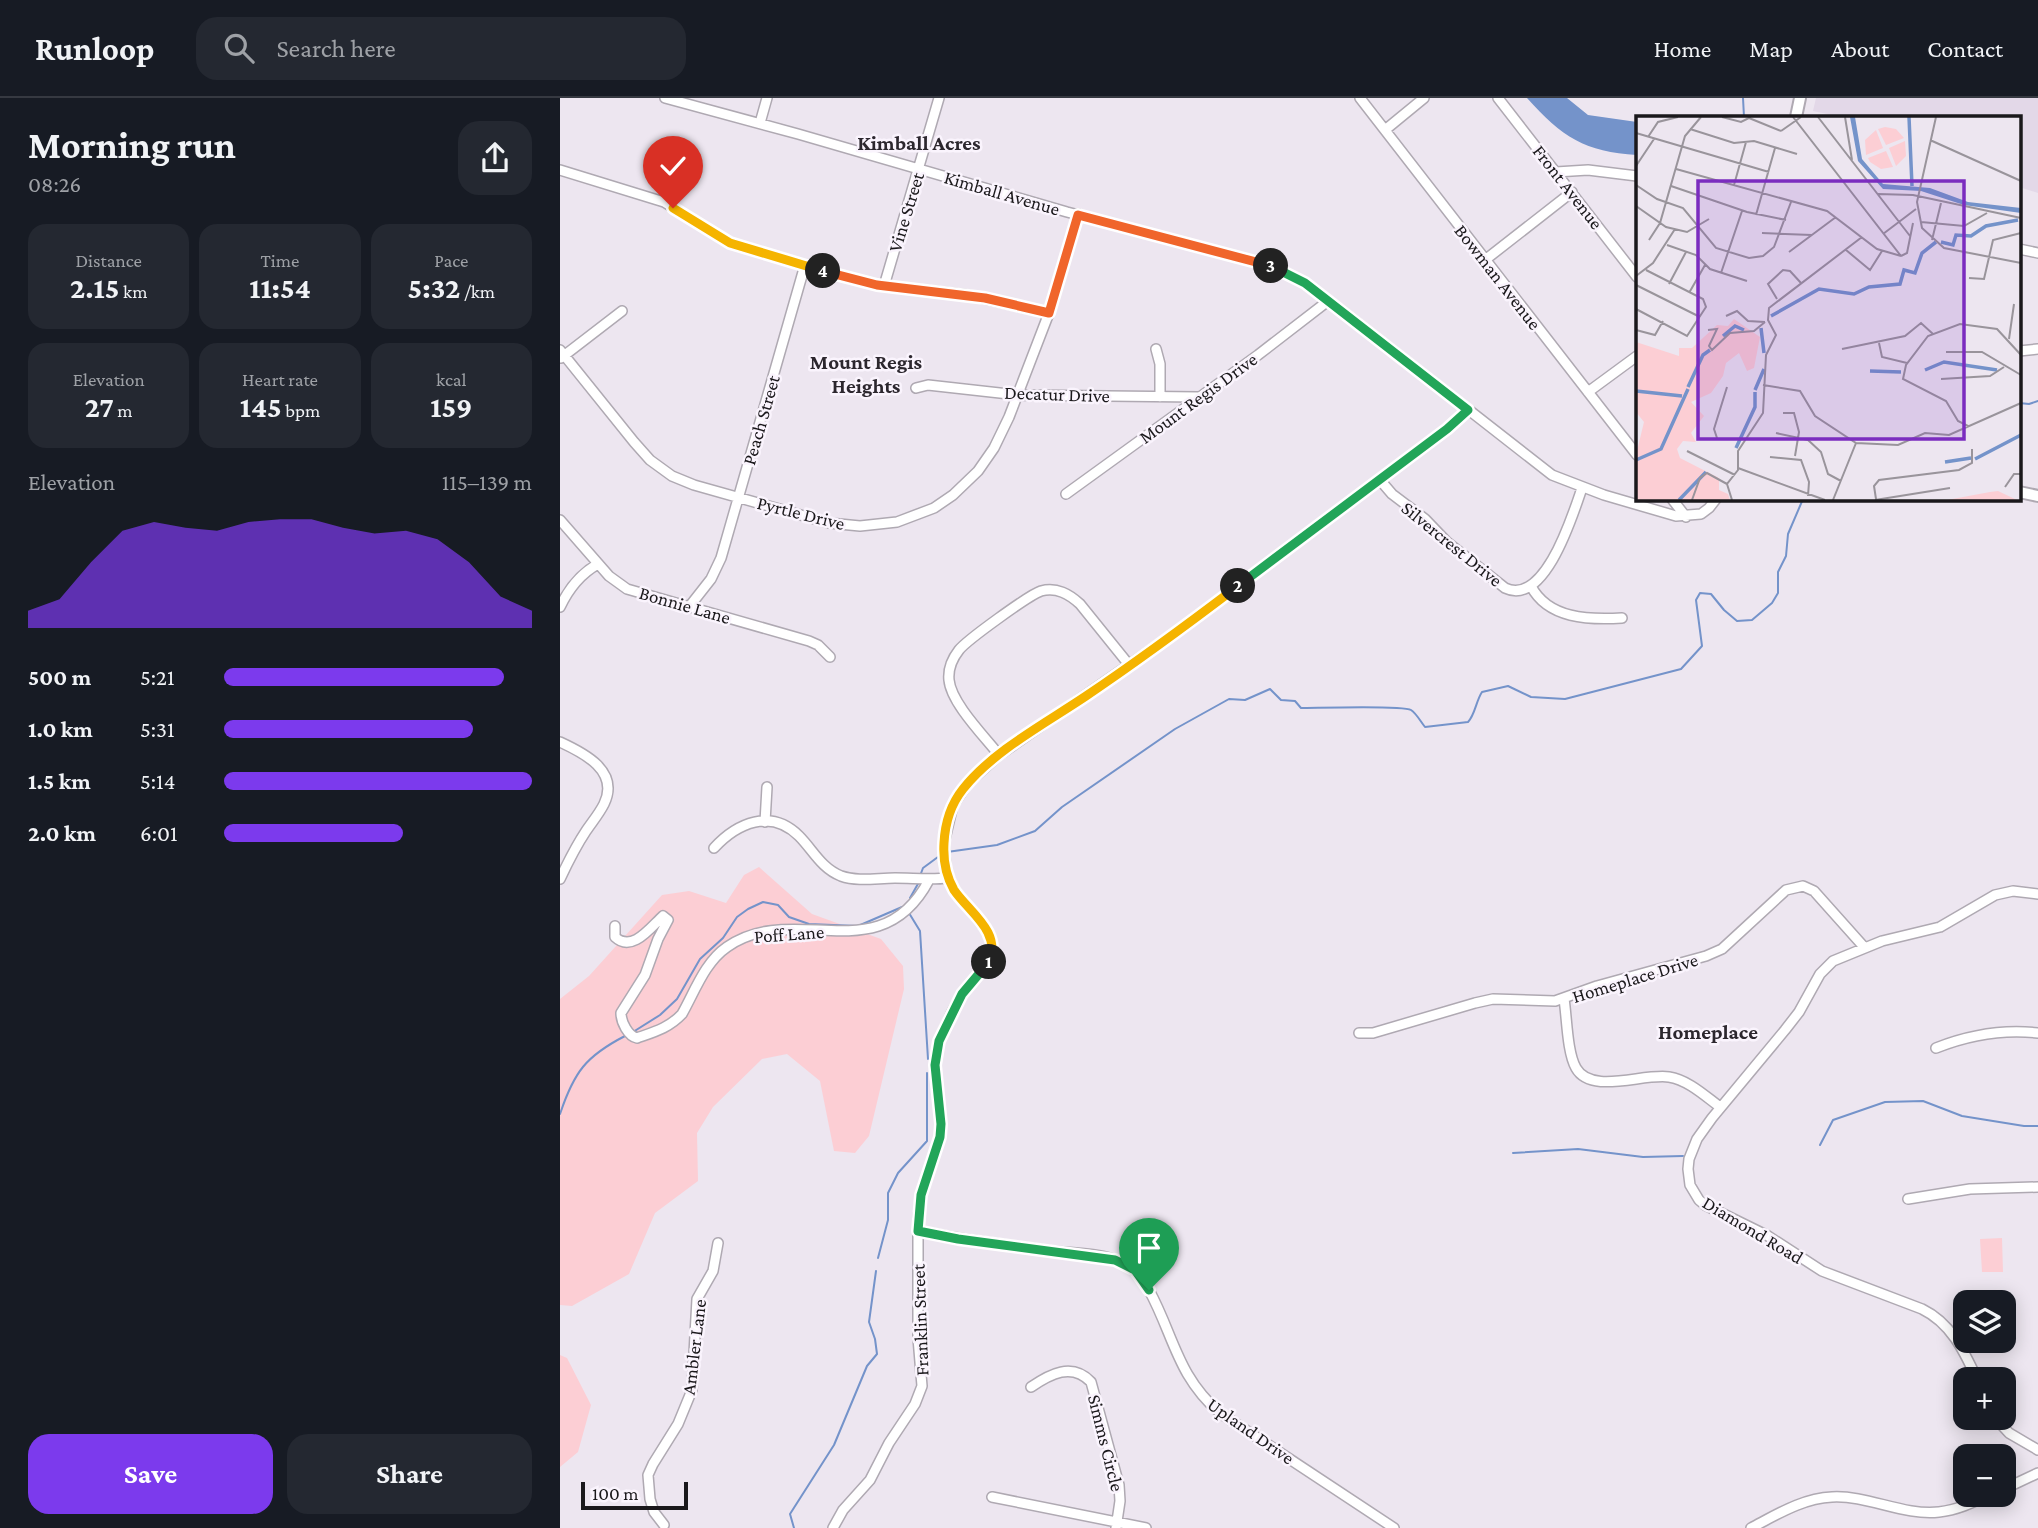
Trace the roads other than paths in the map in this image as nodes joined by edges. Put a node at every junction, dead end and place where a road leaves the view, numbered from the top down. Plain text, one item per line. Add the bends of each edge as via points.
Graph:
1 (665, 98) edge
2 (766, 98) edge
3 (939, 98) edge
4 (1360, 98) edge
5 (1424, 98) edge
6 (1498, 98) edge
7 (760, 123) junction
8 (1385, 130) junction
9 (560, 170) edge
10 (919, 170) junction
11 (1556, 172) junction
12 (1636, 176) edge
13 (1572, 192) junction
14 (1078, 215) junction
15 (1485, 260) junction
16 (805, 265) junction
17 (1636, 276) edge
18 (884, 286) junction
19 (1328, 301) junction
20 (622, 311) dead end
21 (1049, 313) junction
22 (1156, 349) dead end
23 (562, 355) edge
24 (1636, 357) edge
25 (916, 388) dead end
26 (1588, 392) junction
27 (1018, 395) junction
28 (1160, 397) junction
29 (1198, 397) junction
30 (1468, 410) junction
31 (1636, 454) edge
32 (1380, 480) junction
33 (1583, 488) junction
34 (1066, 494) dead end
35 (738, 497) junction
36 (1673, 500) edge
37 (1715, 500) edge
38 (1686, 517) junction
39 (560, 520) edge
40 (598, 564) junction
41 (1531, 586) junction
42 (560, 607) edge
43 (689, 607) junction
44 (1622, 618) dead end
45 (830, 657) dead end
46 (1129, 666) junction
47 (560, 742) edge
48 (999, 755) junction
49 (767, 787) dead end
50 (765, 822) junction
51 (714, 848) dead end
52 (560, 850) edge
53 (571, 855) junction
54 (948, 878) junction
55 (560, 879) edge
56 (927, 880) junction
57 (2038, 894) edge
58 (615, 926) dead end
59 (1864, 947) junction
60 (1564, 999) junction
61 (1359, 1033) dead end
62 (2038, 1033) edge
63 (1936, 1048) dead end
64 (1720, 1107) junction
65 (2038, 1187) edge
66 (1908, 1199) dead end
67 (918, 1231) junction
68 (718, 1243) dead end
69 (1970, 1367) edge
70 (1031, 1387) dead end
71 (2005, 1430) edge
72 (2038, 1450) edge
73 (2038, 1473) edge
74 (2016, 1483) edge
75 (992, 1497) dead end
76 (1961, 1507) edge
77 (664, 1525) dead end
78 (1116, 1525) edge
79 (833, 1528) edge
80 (1146, 1528) edge
81 (1394, 1528) edge
82 (1751, 1528) edge

1 - 7 street, Kimball Avenue
2 - 7 street
3 - 10 street, Vine Street
4 - 8 street, Bowman Avenue
5 - 8 street
6 - 11 street, Front Avenue
7 - 10 street, Kimball Avenue
8 - 15 street, Bowman Avenue
9 - 16 street via 649,196 730,243
10 - 14 street, Kimball Avenue
10 - 18 street, Vine Street
11 - 12 street via 1588,170
11 - 13 street, Front Avenue
13 - 15 street
13 - 17 street, Front Avenue
14 - 19 street, Kimball Avenue via 1261,262
14 - 21 street, Pyrtle Drive
15 - 26 street, Bowman Avenue
16 - 18 street
16 - 35 street, Peach Street
18 - 21 street via 976,297
19 - 29 street, Mount Regis Drive
19 - 30 street, Kimball Avenue
20 - 23 street
21 - 27 street, Pyrtle Drive
22 - 28 street
23 - 35 street, Pyrtle Drive via 650,460 684,481
24 - 26 street
25 - 27 street, Decatur Drive via 929,385
26 - 31 street, Bowman Avenue
27 - 28 street, Decatur Drive
27 - 35 street, Pyrtle Drive via 978,471 940,504 911,518 845,526
28 - 29 street, Decatur Drive
29 - 34 street, Mount Regis Drive
30 - 32 street, Franklin Street
30 - 33 street, Kimball Avenue via 1537,465
32 - 41 street, Silvercrest Drive via 1505,589 1519,592
32 - 46 street, Franklin Street
33 - 38 street, Kimball Avenue
33 - 41 street, Silvercrest Drive via 1558,550
35 - 43 street, Peach Street via 717,568
36 - 38 street
37 - 38 street via 1704,512
39 - 40 street, Bonnie Lane
40 - 42 street via 577,580
40 - 43 street, Bonnie Lane via 627,589
41 - 44 street, Silvercrest Drive via 1540,600 1562,613
43 - 45 street, Bonnie Lane via 809,641
46 - 48 street, Franklin Street
46 - 48 street via 1072,596 1049,590 1034,594 960,648 949,673 954,697
47 - 53 street via 596,763 607,782 603,806
48 - 54 street, Franklin Street via 959,794 949,814 944,843
49 - 50 street
50 - 51 street via 736,828
50 - 56 street via 788,827 838,875
52 - 53 street
53 - 55 street
54 - 56 street
54 - 67 street, Franklin Street via 988,932 993,952 962,994 939,1041 935,1065 940,1137 921,1195
56 - 58 street, Poff Lane via 907,912 867,930 781,930 736,941 710,964 676,1020 637,1038 621,1013 645,975 667,920 663,916 639,938 627,942 615,937
57 - 59 street, Diamond Road via 2012,891 1995,895 1940,928
59 - 60 street, Homeplace Drive via 1814,891 1796,886 1713,954
59 - 64 street, Diamond Road via 1826,967 1792,1021
60 - 61 street, Homeplace Drive via 1493,999
60 - 64 street via 1575,1065 1588,1080 1668,1077 1686,1083
62 - 63 street via 1993,1032
64 - 69 street, Diamond Road via 1689,1158 1690,1185 1699,1200 1822,1271 1937,1318
65 - 66 street via 1970,1189
67 - 79 street, Franklin Street via 922,1385 870,1480
67 - 81 street, Upland Drive via 1128,1265 1149,1290 1189,1379 1207,1402
68 - 77 street, Ambler Lane via 713,1271 698,1299 692,1390 648,1475 650,1499
70 - 78 street, Simms Circle via 1059,1372 1074,1371 1091,1382 1119,1485
71 - 72 street
73 - 74 street
75 - 78 street
76 - 82 street via 1932,1513 1830,1497 1803,1503
78 - 80 street

